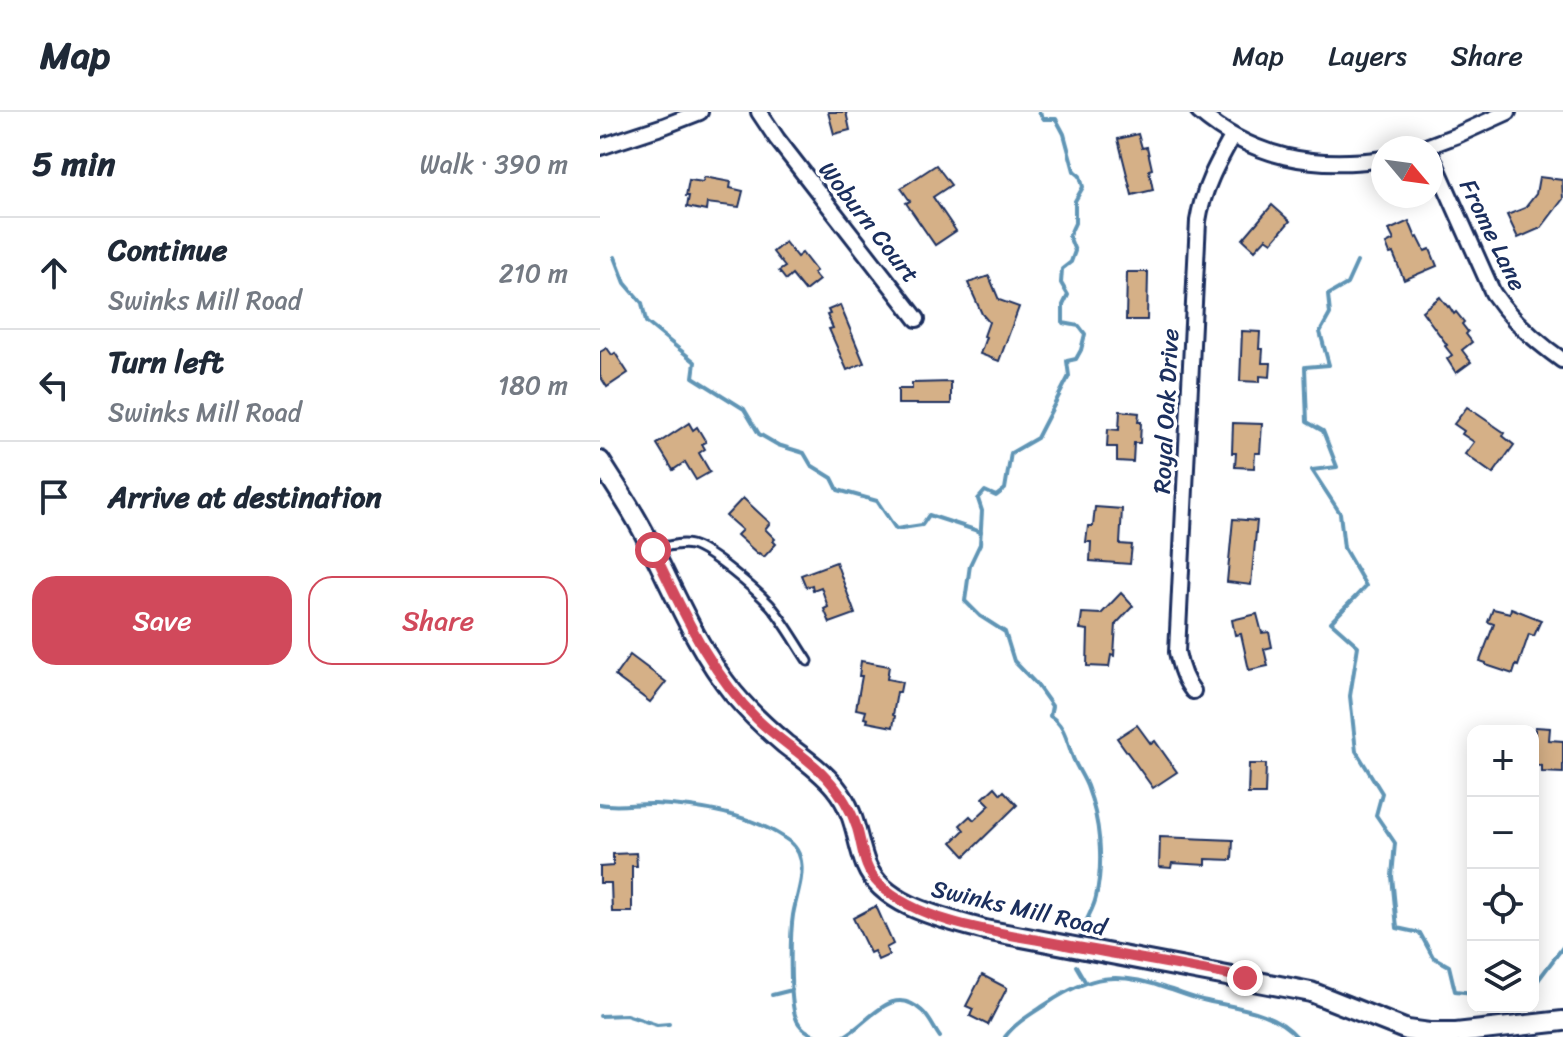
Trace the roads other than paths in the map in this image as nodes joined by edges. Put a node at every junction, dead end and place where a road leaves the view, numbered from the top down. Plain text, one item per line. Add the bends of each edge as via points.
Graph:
1 (700, 112) edge
2 (759, 112) edge
3 (1199, 112) edge
4 (1508, 112) edge
5 (1232, 137) junction
6 (1443, 142) edge
7 (600, 147) edge
8 (1371, 161) edge
9 (1443, 182) edge
10 (917, 319) dead end
11 (1562, 360) edge
12 (600, 461) edge
13 (653, 550) junction
14 (808, 661) dead end
15 (1193, 691) dead end
16 (1563, 1021) edge

1 - 7 street
2 - 10 street, Woburn Court
3 - 5 street
4 - 6 street
5 - 8 street via 1304,161
5 - 15 street, Royal Oak Drive via 1210,177 1198,221 1177,652
9 - 11 street, Frome Lane via 1503,308
12 - 13 street, Swinks Mill Road
13 - 14 lane via 691,545 722,563 770,605
13 - 16 street, Swinks Mill Road via 713,666 756,718 837,789 857,827 866,865 896,898 985,930 1311,992 1407,1030 1456,1033

